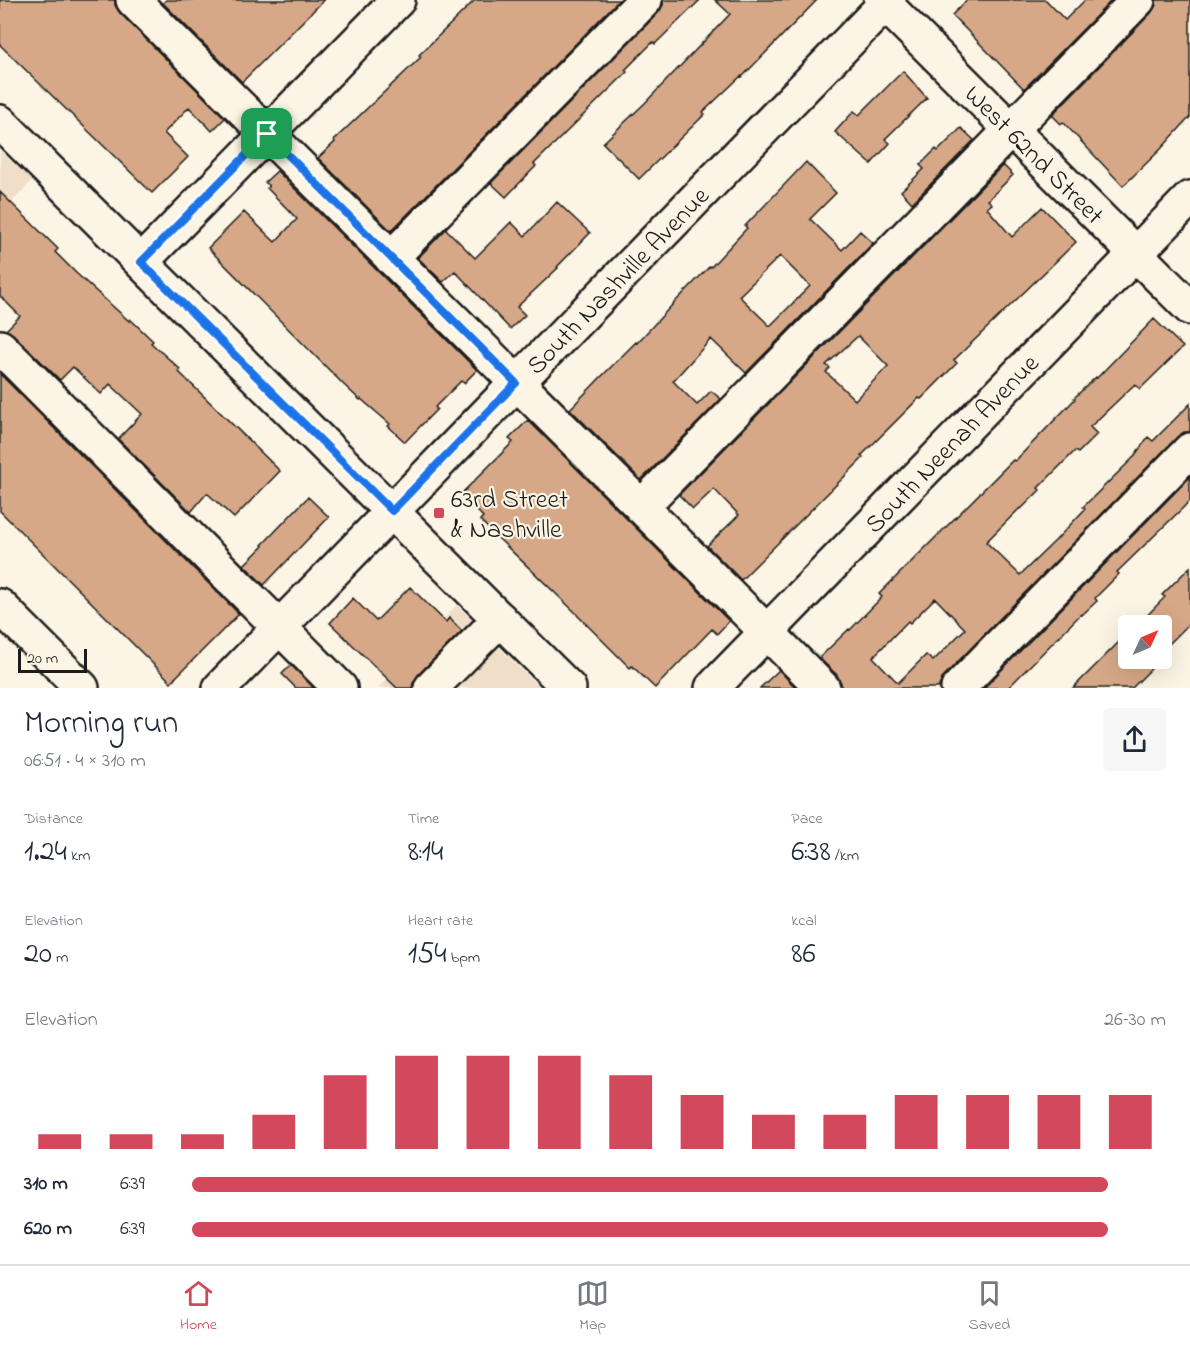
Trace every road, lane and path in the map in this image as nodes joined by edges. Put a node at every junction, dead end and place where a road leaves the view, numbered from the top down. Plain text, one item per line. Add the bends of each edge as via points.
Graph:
1 (398, 0) edge
2 (645, 0) edge
3 (1138, 0) edge
4 (885, 1) edge
5 (142, 3) edge
6 (0, 122) edge
7 (1011, 129) junction
8 (267, 134) junction
9 (1190, 198) edge
10 (1135, 254) junction
11 (392, 258) junction
12 (141, 262) junction
13 (1190, 308) edge
14 (0, 347) edge
15 (516, 383) junction
16 (1190, 450) edge
17 (641, 507) junction
18 (392, 511) junction
19 (0, 606) edge
20 (500, 619) junction
21 (279, 627) junction
22 (767, 632) junction
23 (82, 688) edge
24 (220, 688) edge
25 (340, 688) edge
26 (431, 688) edge
27 (569, 688) edge
28 (712, 688) edge
29 (823, 688) edge
30 (958, 688) edge

1 - 8 street
2 - 11 street
3 - 7 street
4 - 7 street, West 62nd Street
4 - 15 street, South Nashville Avenue
5 - 8 street
6 - 12 street
7 - 10 street, West 62nd Street
7 - 17 street
8 - 11 street
8 - 12 street
9 - 10 street, South Neenah Avenue
10 - 13 street, West 62nd Street
10 - 22 street, South Neenah Avenue
11 - 15 street
12 - 18 street
14 - 21 street
15 - 17 street
15 - 18 street, South Nashville Avenue
16 - 30 street
17 - 22 street
18 - 20 street
18 - 21 street, South Nashville Avenue
19 - 23 street
20 - 26 street
20 - 27 street
21 - 24 street, South Nashville Avenue
21 - 25 street
22 - 28 street, South Neenah Avenue
22 - 29 street

